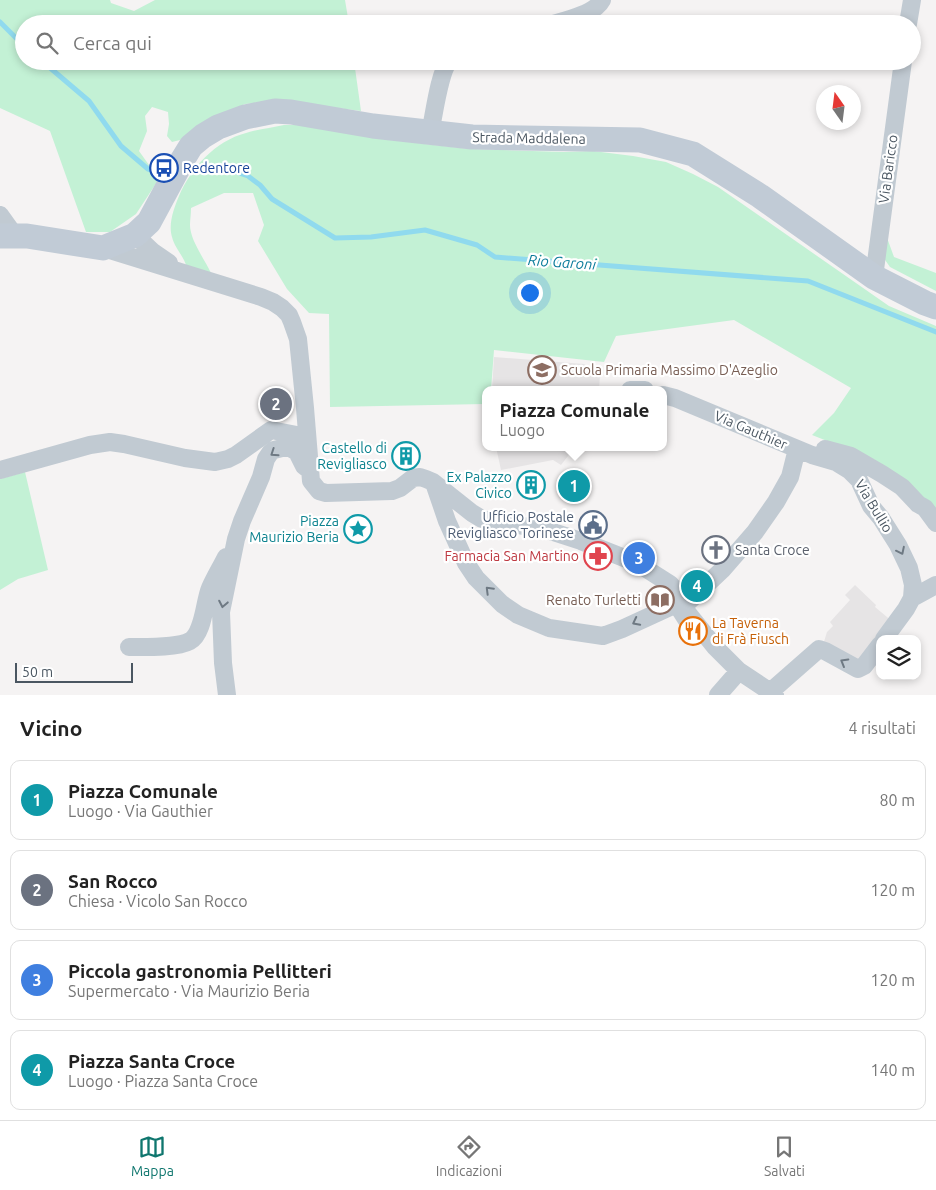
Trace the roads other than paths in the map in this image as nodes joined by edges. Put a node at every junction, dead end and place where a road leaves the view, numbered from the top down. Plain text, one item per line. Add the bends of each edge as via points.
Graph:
1 (602, 0) edge
2 (912, 0) edge
3 (582, 15) edge
4 (910, 15) edge
5 (444, 70) edge
6 (902, 70) edge
7 (430, 132) junction
8 (0, 215) edge
9 (135, 235) junction
10 (8, 236) edge
11 (103, 248) junction
12 (184, 272) junction
13 (874, 277) junction
14 (936, 307) edge
15 (667, 396) edge
16 (307, 437) junction
17 (796, 449) junction
18 (0, 470) edge
19 (310, 473) junction
20 (430, 481) junction
21 (528, 514) dead end
22 (936, 523) edge
23 (571, 537) junction
24 (236, 539) junction
25 (936, 586) edge
26 (912, 598) junction
27 (684, 606) junction
28 (887, 635) edge
29 (129, 647) dead end
30 (715, 647) junction
31 (876, 650) edge
32 (739, 671) junction
33 (773, 693) edge
34 (227, 695) edge
35 (718, 695) edge

1 - 3 street
2 - 4 street
5 - 7 street
6 - 13 street, Via Baricco
7 - 9 street, Strada Maddalena via 275,111 218,126 191,146 149,222
7 - 13 street, Strada Maddalena via 472,137 640,140 693,154 760,196
8 - 10 street
9 - 11 street, Strada Maddalena
9 - 12 street via 153,252
10 - 11 street
11 - 12 street
12 - 16 street via 261,297 288,315 298,339
13 - 14 street, Strada Maddalena
15 - 17 street, Via Gauthier
16 - 18 street via 272,430 236,455 215,462 110,442
16 - 19 street
17 - 22 street, Via Gauthier via 824,449 851,456 902,487
17 -> 26 street, Via Bullio via 836,462 859,480 909,568
17 - 27 street via 790,477 776,502 744,546
19 - 20 street via 314,487 326,493 392,491 413,478
19 -> 24 street via 298,452 282,448 270,453
20 - 23 street via 482,519
30 -> 20 street via 694,630 676,605 603,636 549,628 518,615 502,604 466,563
21 - 23 street
23 - 27 street via 637,563 670,584
24 - 29 street via 210,589 200,629 191,641 156,647
24 -> 34 street via 221,612 222,663
25 - 26 street
26 - 28 street
27 - 30 street
30 - 32 street
31 -> 33 street via 858,669 819,649
32 - 33 street
32 - 35 street

